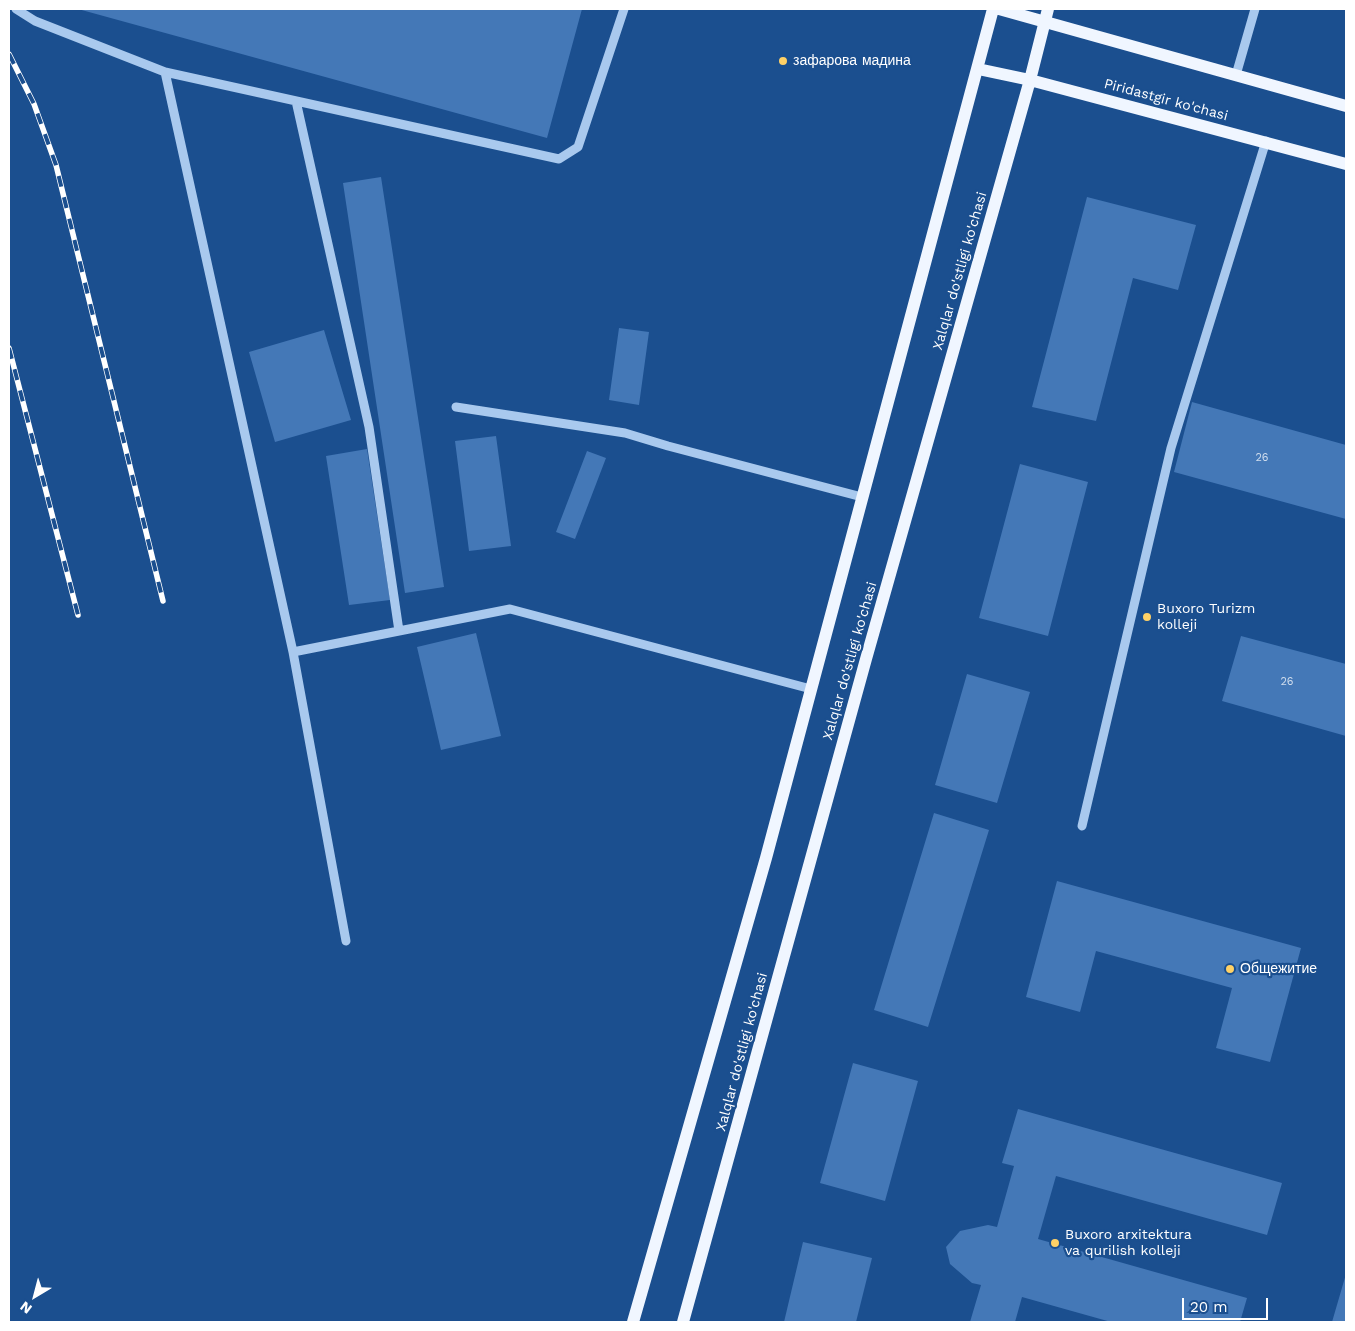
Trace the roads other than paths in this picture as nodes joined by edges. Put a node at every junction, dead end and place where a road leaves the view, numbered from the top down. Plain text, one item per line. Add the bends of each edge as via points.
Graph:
1 (16, 9) edge
2 (624, 9) edge
3 (992, 9) edge
4 (1255, 9) edge
5 (1047, 15) edge
6 (978, 69) junction
7 (165, 72) junction
8 (1236, 75) junction
9 (1030, 80) junction
10 (296, 101) junction
11 (1346, 106) edge
12 (1266, 141) junction
13 (1346, 164) edge
14 (456, 407) dead end
15 (862, 497) junction
16 (399, 631) junction
17 (293, 652) junction
18 (811, 689) junction
19 (1082, 826) dead end
20 (346, 941) dead end
21 (633, 1322) edge
22 (682, 1322) edge

1 - 7 lane via 35,21
2 - 10 lane via 578,147 559,159
3 - 5 main road
3 - 6 main road, Xalqlar do'stligi ko'chasi
4 - 8 lane
5 - 8 main road
5 - 9 main road, Xalqlar do'stligi ko'chasi
6 - 9 main road, Piridastgir ko'chasi
6 - 15 main road, Xalqlar do'stligi ko'chasi
7 - 10 lane
7 - 17 lane
8 - 11 main road
9 - 12 main road, Piridastgir ko'chasi
9 - 22 main road, Xalqlar do'stligi ko'chasi
10 - 16 lane via 369,427
12 - 13 main road, Piridastgir ko'chasi
12 - 19 lane via 1171,448
14 - 15 lane via 626,433
15 - 18 main road, Xalqlar do'stligi ko'chasi
16 - 17 lane
16 - 18 lane via 510,609
17 - 20 lane
18 - 21 main road, Xalqlar do'stligi ko'chasi

